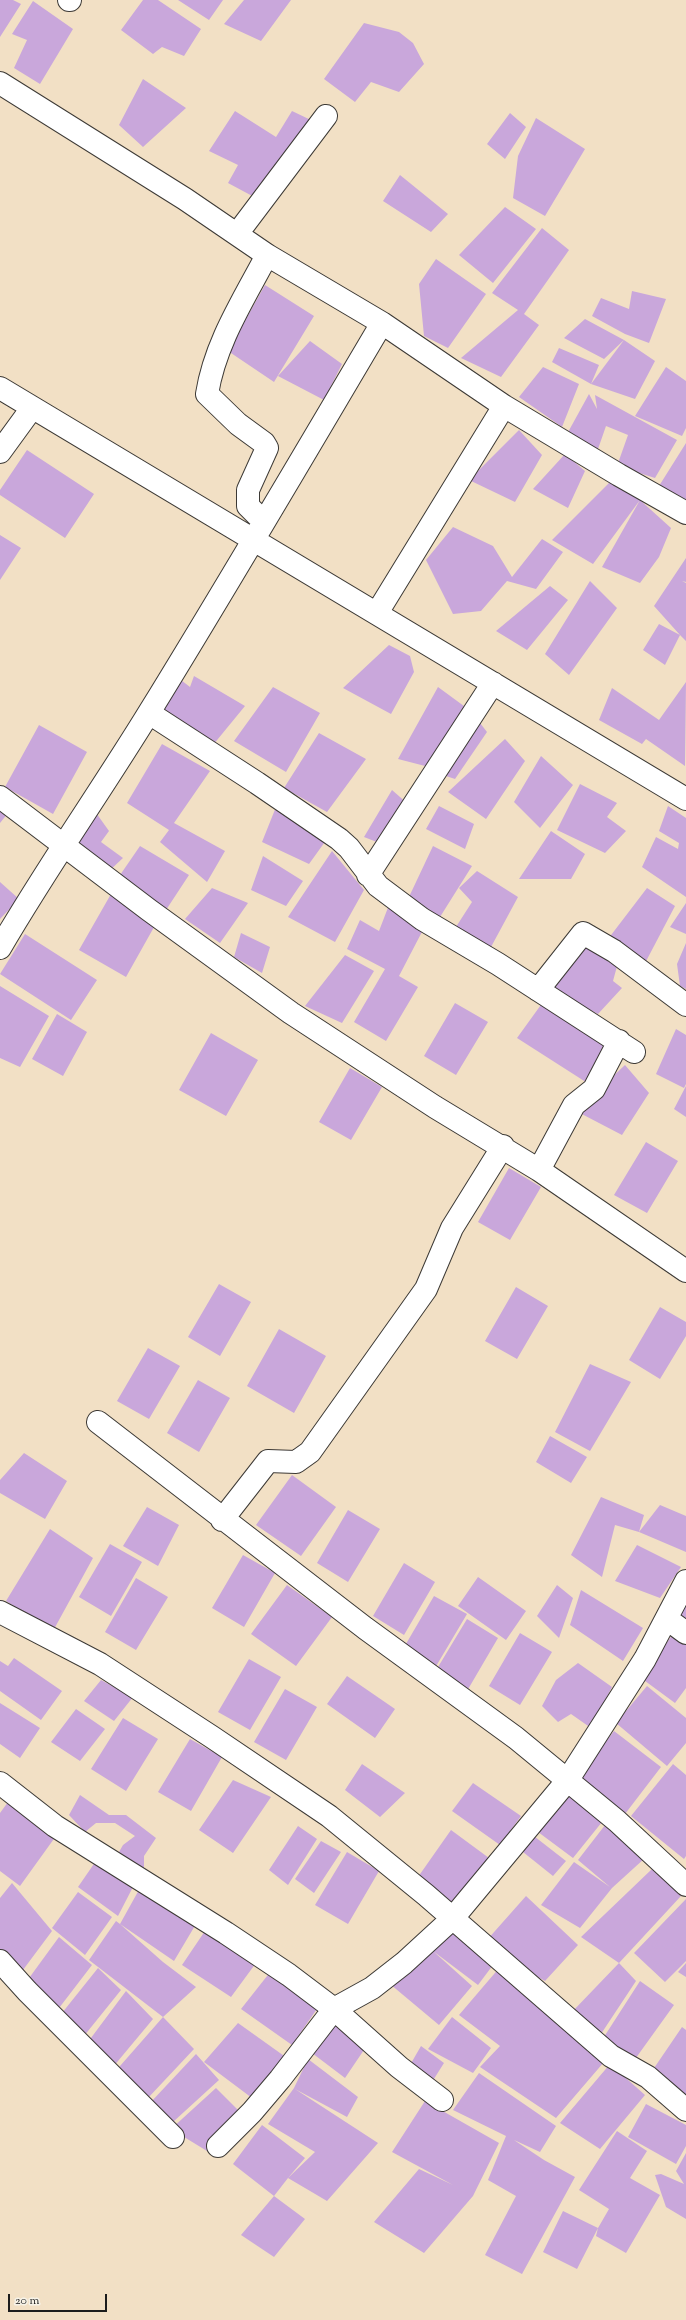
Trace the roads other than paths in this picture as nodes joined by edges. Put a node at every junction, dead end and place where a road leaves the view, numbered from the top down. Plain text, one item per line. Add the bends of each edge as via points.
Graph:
1 (0, 83) edge
2 (326, 116) dead end
3 (237, 234) junction
4 (267, 255) junction
5 (382, 323) junction
6 (0, 388) edge
7 (504, 406) junction
8 (32, 408) junction
9 (0, 452) edge
10 (686, 513) edge
11 (259, 531) junction
12 (377, 613) junction
13 (493, 683) junction
14 (149, 713) junction
15 (0, 797) edge
16 (686, 799) edge
17 (63, 845) junction
18 (368, 875) junction
19 (0, 948) edge
20 (538, 990) junction
21 (686, 1005) edge
22 (503, 1146) junction
23 (538, 1170) junction
24 (686, 1271) edge
25 (98, 1422) dead end
26 (222, 1520) junction
27 (686, 1581) edge
28 (0, 1612) edge
29 (667, 1619) junction
30 (686, 1633) edge
31 (567, 1781) junction
32 (0, 1783) edge
33 (686, 1885) edge
34 (453, 1918) junction
35 (0, 1961) edge
36 (334, 2009) junction
37 (442, 2100) dead end
38 (686, 2110) edge
39 (172, 2137) dead end
40 (218, 2146) dead end

1 - 3 street via 172,190
2 - 3 street
3 - 4 street
4 - 5 street
4 - 11 street via 220,345 210,373 207,394 238,424 264,443 266,448 248,490 248,506
5 - 7 street
5 - 11 street
6 - 8 street
7 - 10 street via 619,476
7 - 12 street
8 - 9 street
8 - 11 street via 173,493
11 - 12 street
11 - 14 street
12 - 13 street
13 - 16 street
13 - 18 street
14 - 17 street
14 - 18 street via 339,839
15 - 17 street
17 - 19 street
17 - 22 street via 291,1013 435,1108
18 - 20 street via 378,886 422,919
20 - 21 street via 583,933 614,951
20 - 23 street via 627,1046 594,1089 574,1105
22 - 23 street
22 - 26 street via 452,1228 426,1289 310,1452 296,1462 268,1461
23 - 24 street
25 - 26 street
26 - 31 street via 516,1738
27 - 29 street
28 - 34 street via 100,1664 329,1816
29 - 30 street
29 - 31 street
31 - 33 street via 616,1821
31 - 34 street
32 - 36 street via 55,1826 226,1933
34 - 36 street via 377,1984
34 - 38 street via 611,2056 648,2077
35 - 39 street
36 - 37 street via 399,2067
36 - 40 street via 280,2079

